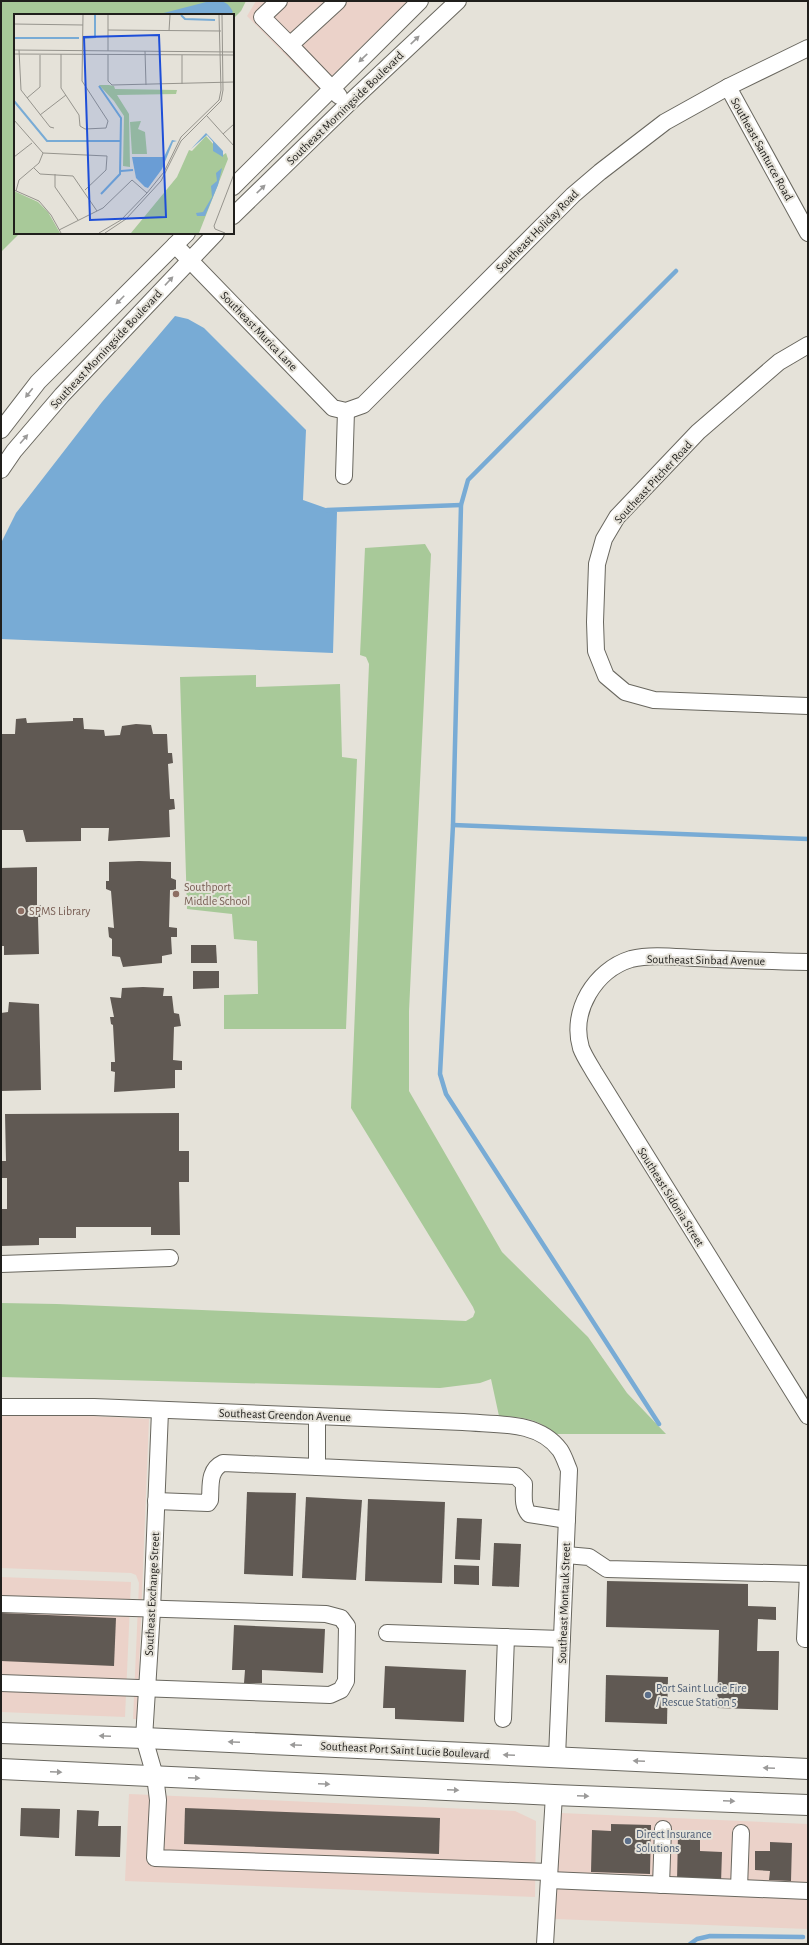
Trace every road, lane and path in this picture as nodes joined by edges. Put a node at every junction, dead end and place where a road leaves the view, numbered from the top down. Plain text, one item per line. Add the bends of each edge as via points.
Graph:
1 (279, 1) edge
2 (338, 1) edge
3 (420, 1) edge
4 (458, 1) edge
5 (290, 46) junction
6 (808, 48) edge
7 (728, 86) junction
8 (332, 88) junction
9 (347, 104) junction
10 (234, 186) edge
11 (234, 215) edge
12 (808, 233) edge
13 (186, 234) edge
14 (215, 234) edge
15 (175, 245) junction
16 (189, 259) junction
17 (808, 345) edge
18 (346, 411) junction
19 (1, 430) edge
20 (1, 470) edge
21 (344, 476) dead end
22 (808, 706) edge
23 (808, 962) edge
24 (606, 972) joint
25 (170, 1258) dead end
26 (1, 1264) edge
27 (1, 1407) edge
28 (160, 1411) junction
29 (808, 1416) edge
30 (317, 1417) junction
31 (560, 1450) joint
32 (317, 1467) junction
33 (156, 1501) junction
34 (567, 1520) junction
35 (566, 1555) junction
36 (808, 1574) edge
37 (1, 1604) edge
38 (152, 1610) junction
39 (387, 1633) dead end
40 (506, 1637) junction
41 (562, 1639) junction
42 (808, 1639) edge
43 (1, 1683) edge
44 (147, 1689) junction
45 (503, 1719) dead end
46 (1, 1733) edge
47 (144, 1738) junction
48 (557, 1757) junction
49 (808, 1769) edge
50 (1, 1770) edge
51 (155, 1776) junction
52 (554, 1795) junction
53 (808, 1804) edge
54 (663, 1829) dead end
55 (741, 1833) dead end
56 (549, 1876) junction
57 (661, 1885) junction
58 (739, 1888) junction
59 (808, 1891) edge
60 (545, 1944) edge

1 - 5 street via 262,17
2 - 5 street
3 -> 8 street, Southeast Morningside Boulevard
9 -> 4 street, Southeast Morningside Boulevard
5 - 8 street
6 - 7 street, Southeast Holiday Road
7 - 12 street, Southeast Santurce Road
7 - 18 street, Southeast Holiday Road via 665,122 572,195 363,405
8 - 9 street
8 - 10 street, Southeast Morningside Boulevard
11 -> 9 street, Southeast Morningside Boulevard
13 - 15 street, Southeast Morningside Boulevard
14 - 16 street, Southeast Morningside Boulevard
15 - 16 street, Southeast Murica Lane
15 -> 19 street, Southeast Morningside Boulevard via 38,382
16 - 18 street, Southeast Murica Lane via 333,408
20 -> 16 street, Southeast Morningside Boulevard via 62,395
17 - 22 street, Southeast Pitcher Road via 779,362 698,432 617,517 604,538 597,564 595,622 596,651 606,676 625,692 654,700
18 - 21 street
23 - 24 street, Southeast Sinbad Avenue via 660,957 632,959
24 - 29 street, Southeast Sidonia Street via 592,986 583,1004 579,1026 581,1048
25 - 26 street
27 - 28 street, Southeast Greendon Avenue via 94,1407
28 - 30 street, Southeast Greendon Avenue
28 - 33 street, Southeast Exchange Street
30 - 31 street, Southeast Greendon Avenue via 523,1426 542,1432
30 - 32 street
31 - 34 street, Southeast Montauk Street via 569,1470
32 - 33 street via 223,1463 213,1472 208,1503
32 - 34 street via 516,1476 524,1484 525,1510 530,1514
33 - 38 street, Southeast Exchange Street
34 - 35 street, Southeast Montauk Street
35 - 36 street via 589,1557 607,1569
35 - 41 street, Southeast Montauk Street
36 - 42 street via 805,1639
37 - 38 street
38 - 44 street, Southeast Exchange Street
38 - 44 street via 326,1614 341,1618 347,1626 346,1681 341,1690 330,1695
39 - 40 street
40 - 41 street
40 - 45 street
41 - 48 street, Southeast Montauk Street
43 - 44 street
44 - 47 street, Southeast Exchange Street
47 -> 46 main road, Southeast Port Saint Lucie Boulevard
48 -> 47 main road, Southeast Port Saint Lucie Boulevard
47 - 51 street, Southeast Exchange Street
49 -> 48 main road, Southeast Port Saint Lucie Boulevard
50 -> 51 main road
51 -> 52 main road
51 - 56 street, Southeast Exchange Street via 158,1800 155,1858
52 -> 53 main road
52 - 56 street
54 - 57 street
55 - 58 street
56 - 57 street
56 - 60 street
57 - 58 street
58 - 59 street

